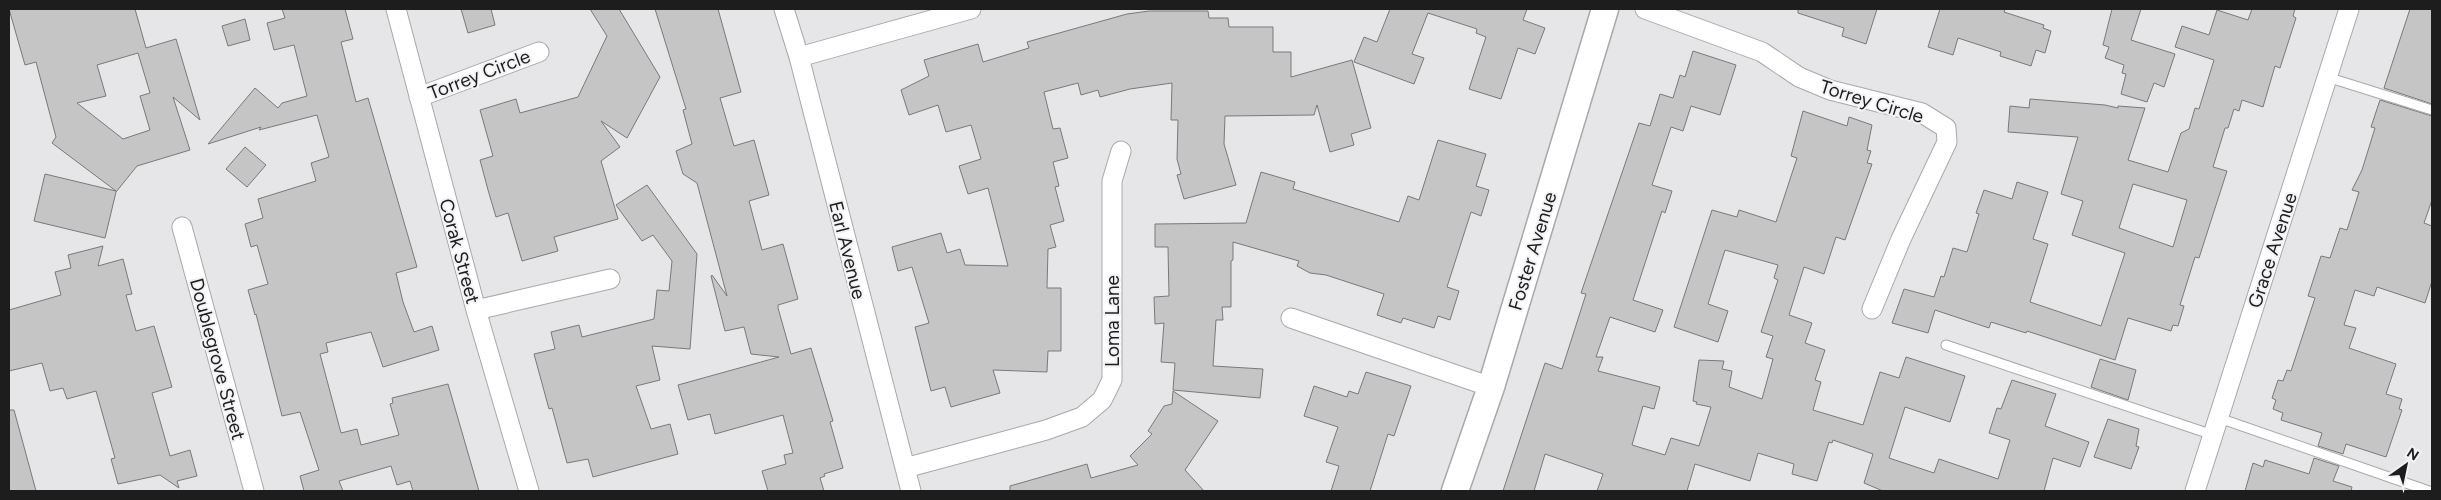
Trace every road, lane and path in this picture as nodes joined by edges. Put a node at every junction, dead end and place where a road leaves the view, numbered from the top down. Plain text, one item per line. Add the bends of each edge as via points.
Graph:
1 (396, 9) edge
2 (784, 9) edge
3 (971, 9) edge
4 (1605, 9) edge
5 (1645, 9) edge
6 (2349, 9) edge
7 (539, 52) dead end
8 (798, 57) junction
9 (2327, 77) junction
10 (419, 97) junction
11 (2432, 110) edge
12 (1121, 151) dead end
13 (182, 227) dead end
14 (610, 279) dead end
15 (1872, 309) dead end
16 (476, 310) junction
17 (1291, 318) dead end
18 (1946, 345) dead end
19 (1491, 388) junction
20 (2219, 418) junction
21 (2213, 435) junction
22 (905, 468) junction
23 (254, 491) edge
24 (529, 491) edge
25 (911, 491) edge
26 (1455, 491) edge
27 (2195, 491) edge
28 (2428, 491) edge

1 - 10 street, Corak Street
2 - 8 street, Earl Avenue
3 - 8 street
4 - 19 street, Foster Avenue
5 - 15 street, Torrey Circle via 1762,52 1799,76 1830,90 1922,113 1946,128 1947,142
6 - 9 street, Grace Avenue
7 - 10 street, Torrey Circle
8 - 22 street, Earl Avenue
9 - 11 lane
9 - 20 street, Grace Avenue
10 - 16 street, Corak Street
12 - 22 street, Loma Lane via 1112,181 1112,380 1102,400 1082,417 1046,430
13 - 23 street, Doublegrove Street
14 - 16 street
16 - 24 street, Corak Street
17 - 19 street
18 - 21 lane
19 - 26 street, Foster Avenue
20 - 21 street, Grace Avenue
20 - 28 lane
21 - 27 street, Grace Avenue
22 - 25 street, Earl Avenue

